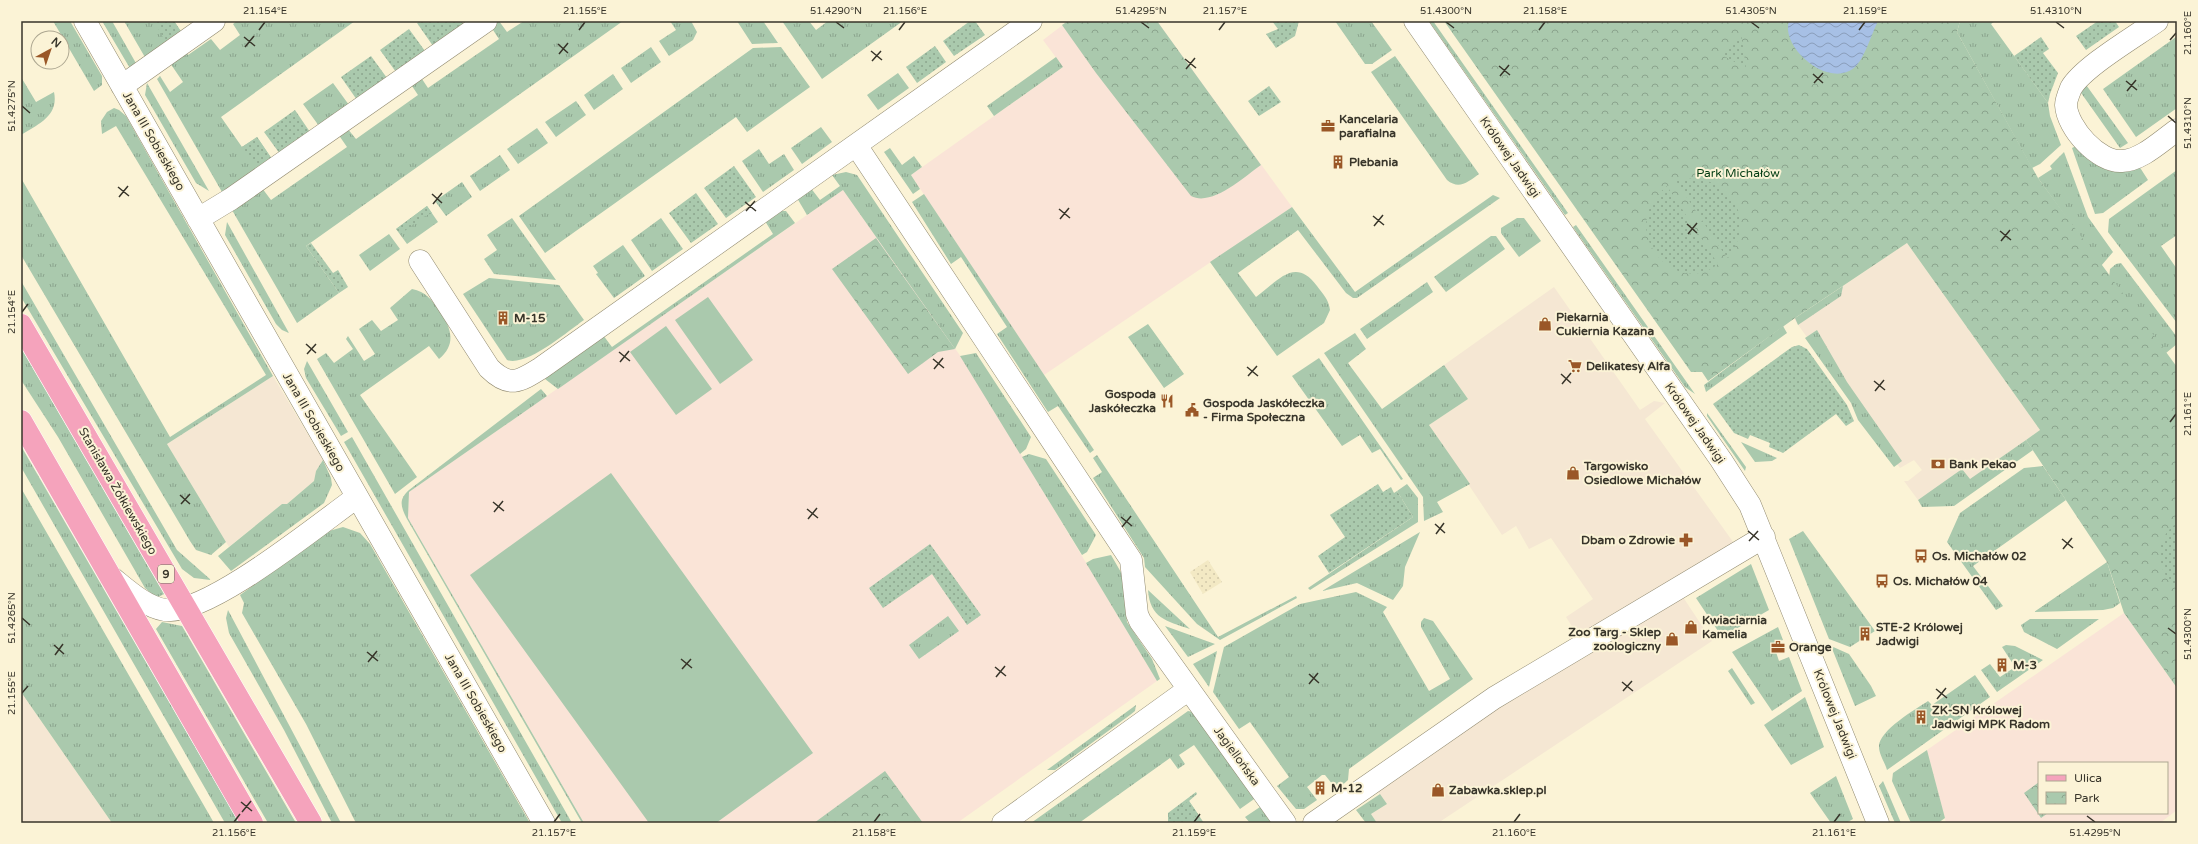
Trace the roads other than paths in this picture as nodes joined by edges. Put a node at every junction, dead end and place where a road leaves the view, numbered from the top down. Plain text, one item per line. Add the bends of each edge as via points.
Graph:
1 (85, 21) edge
2 (214, 21) edge
3 (486, 21) edge
4 (1031, 21) edge
5 (1416, 21) edge
6 (2157, 21) edge
7 (122, 86) junction
8 (2177, 130) edge
9 (856, 145) junction
10 (198, 219) junction
11 (420, 261) dead end
12 (21, 325) edge
13 (21, 421) edge
14 (357, 497) junction
15 (1764, 537) junction
16 (110, 576) junction
17 (185, 607) junction
18 (1189, 689) junction
19 (252, 823) edge
20 (311, 823) edge
21 (544, 823) edge
22 (1002, 823) edge
23 (1285, 823) edge
24 (1314, 823) edge
25 (1878, 823) edge

1 - 7 street, Jana III Sobieskiego
2 - 7 street
3 - 10 street via 238,195
4 - 9 street
5 - 15 street, Królowej Jadwigi via 1721,460 1750,505
6 - 8 street via 2084,73 2071,89 2066,105 2071,121 2088,145 2099,155 2114,161 2136,158
7 - 10 street, Jana III Sobieskiego
9 - 11 street via 541,368 518,380 503,380 489,368
9 - 18 street, Jagiellońska via 1131,560 1137,614
10 - 14 street, Jana III Sobieskiego
12 - 17 main road, Stanisława Żółkiewskiego / 9
13 - 16 main road
14 - 17 street via 229,588
14 - 21 street, Jana III Sobieskiego
15 - 24 street via 1494,698
15 - 25 street, Królowej Jadwigi
16 - 17 street via 151,606 164,610
16 - 19 main road
17 - 20 main road, Stanisława Żółkiewskiego / 9
18 - 22 street
18 - 23 street, Jagiellońska

